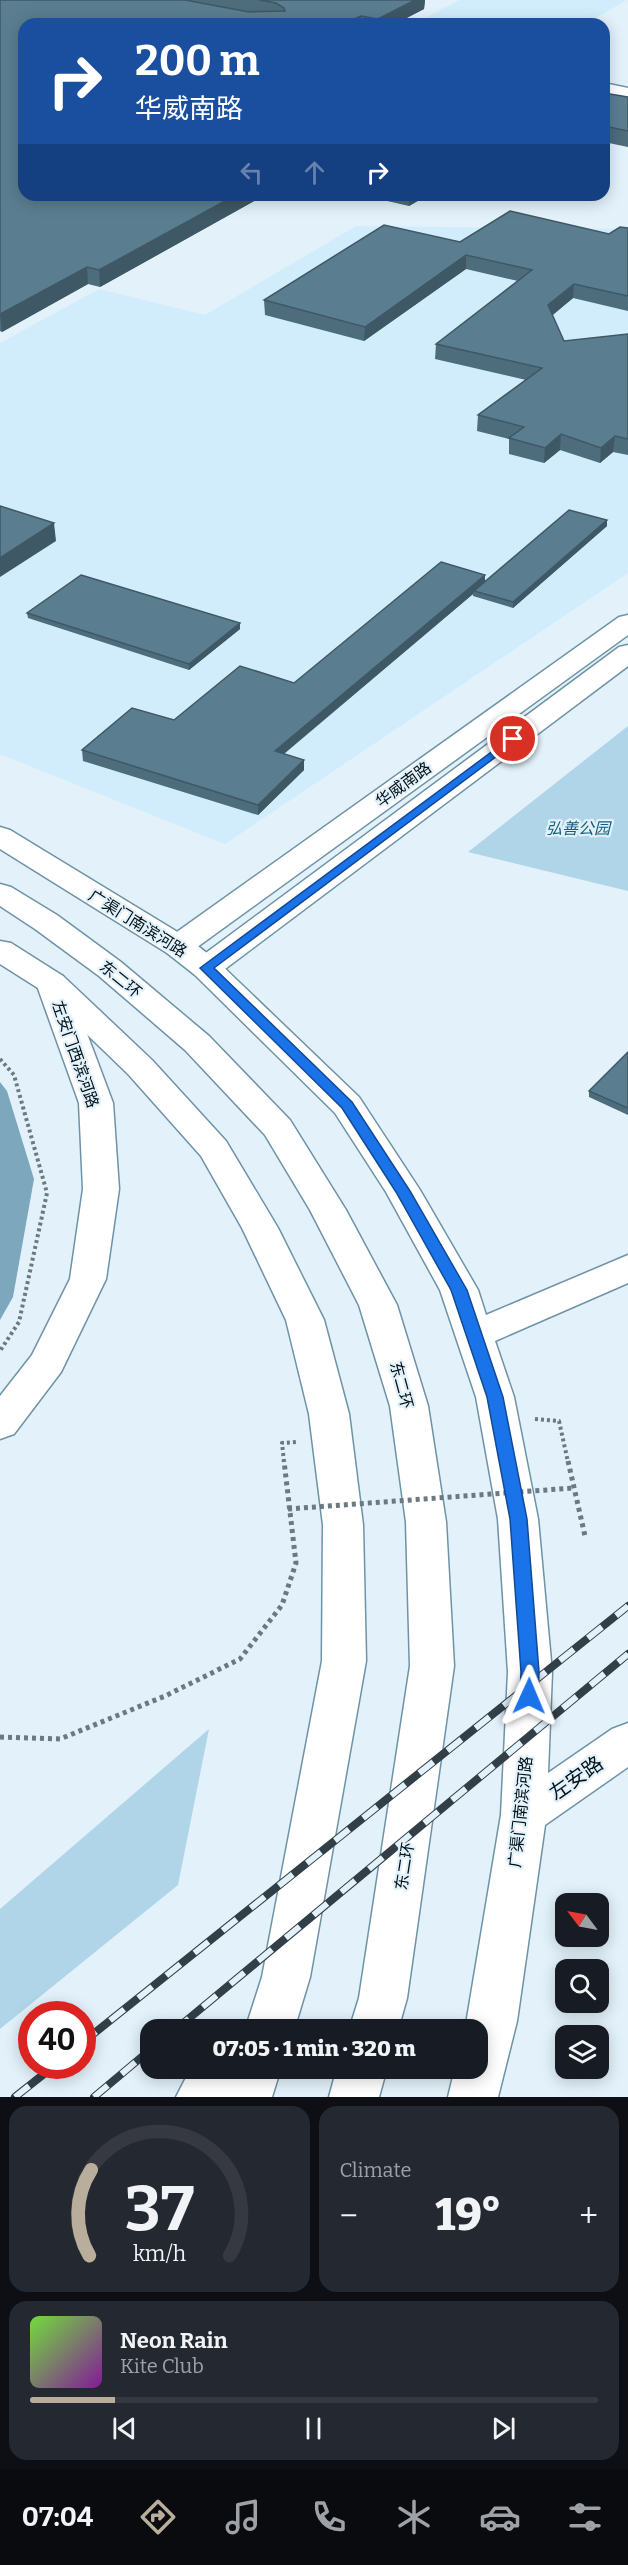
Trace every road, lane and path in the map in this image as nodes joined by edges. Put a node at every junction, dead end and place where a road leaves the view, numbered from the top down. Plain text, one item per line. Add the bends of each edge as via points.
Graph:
1 (610, 89) edge
2 (628, 93) edge
3 (628, 623) edge
4 (628, 653) edge
5 (0, 836) edge
6 (0, 893) edge
7 (0, 950) edge
8 (192, 957) junction
9 (52, 983) junction
10 (0, 1059) edge
11 (628, 1268) edge
12 (474, 1335) junction
13 (0, 1350) edge
14 (559, 1421) dead end
15 (0, 1424) edge
16 (282, 1443) dead end
17 (573, 1488) junction
18 (288, 1509) junction
19 (585, 1536) dead end
20 (0, 1737) edge
21 (628, 1742) edge
22 (524, 1815) junction
23 (286, 1977) junction
24 (257, 2019) edge
25 (273, 2019) edge
26 (377, 2019) edge
27 (213, 2079) edge
28 (253, 2079) edge
29 (359, 2079) edge
30 (201, 2097) edge
31 (247, 2097) edge
32 (354, 2097) edge
33 (473, 2097) edge

1 - 2 main road
3 - 8 main road, 华威南路
4 - 8 main road, 华威南路
5 - 8 main road, 广渠门南滨河路
6 - 26 main road, 东二环 via 110,969 197,1042 278,1128 328,1210 378,1305 409,1406 416,1452 426,1522 432,1666
7 - 9 main road
8 - 12 main road, 广渠门南滨河路 via 347,1105 459,1290
9 - 15 main road, 左安门西滨河路 via 96,1102 101,1189 88,1278 47,1362
9 - 23 main road via 140,1067 214,1149 260,1228 305,1320 329,1414 343,1525 344,1661
10 - 13 path via 14,1075 47,1193 19,1322
11 - 12 main road
12 - 22 main road, 广渠门南滨河路 via 495,1397 518,1519 530,1672
14 - 17 path
16 - 18 path
17 - 18 path, bridge
17 - 19 path
18 - 20 path via 296,1563 282,1605 240,1659 165,1696 60,1739
21 - 22 main road, 左安路
22 - 33 main road, 广渠门南滨河路 via 492,2021
23 - 24 main road
23 - 25 main road
27 - 30 main road
28 - 31 main road
29 - 32 main road

